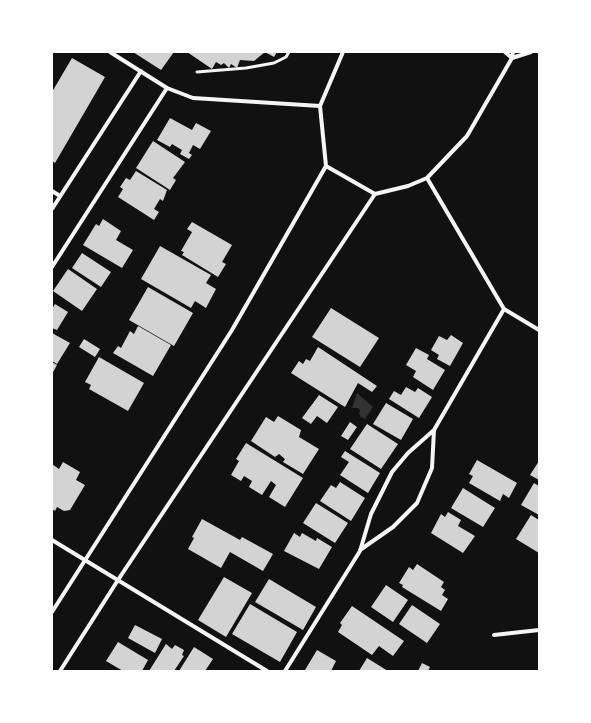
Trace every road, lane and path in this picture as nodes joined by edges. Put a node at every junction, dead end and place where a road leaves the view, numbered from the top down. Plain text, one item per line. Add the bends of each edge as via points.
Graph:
1 (110, 52) edge
2 (289, 52) edge
3 (344, 52) edge
4 (504, 52) edge
5 (513, 52) edge
6 (531, 52) edge
7 (512, 58) junction
8 (140, 72) junction
9 (198, 72) dead end
10 (167, 88) junction
11 (320, 106) junction
12 (326, 166) junction
13 (427, 178) junction
14 (52, 191) edge
15 (374, 194) junction
16 (60, 196) junction
17 (52, 209) edge
18 (52, 267) edge
19 (504, 309) junction
20 (539, 330) edge
21 (434, 430) junction
22 (52, 540) edge
23 (360, 551) junction
24 (85, 560) junction
25 (118, 580) junction
26 (52, 612) edge
27 (539, 630) edge
28 (494, 635) dead end
29 (60, 671) edge
30 (267, 671) edge
31 (285, 671) edge

1 - 8 street
2 - 9 lane via 286,57 274,63
3 - 11 street
4 - 7 street
5 - 7 street
6 - 7 street
7 - 13 street via 467,136
8 - 10 street
8 - 16 street
10 - 11 street via 193,98
10 - 18 street
11 - 12 street
12 - 15 street
12 - 24 street via 232,330
13 - 15 street via 408,186
13 - 19 street
14 - 16 street
15 - 25 street
16 - 17 street
19 - 20 street
19 - 21 street
21 - 23 street via 408,453 392,472 371,514
21 - 23 street via 432,468 417,503 393,527
22 - 24 street
23 - 31 street
24 - 25 street
24 - 26 street
25 - 29 street
25 - 30 street
27 - 28 street

